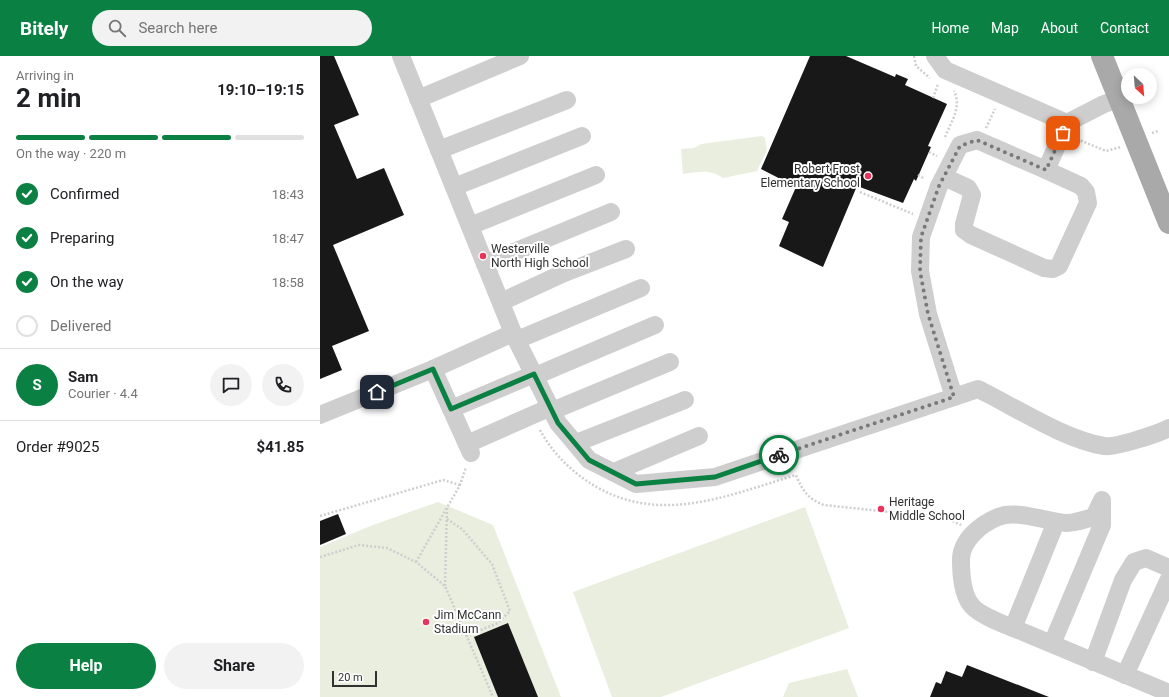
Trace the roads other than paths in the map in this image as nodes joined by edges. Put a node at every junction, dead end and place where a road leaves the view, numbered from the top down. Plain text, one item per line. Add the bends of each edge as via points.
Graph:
1 (520, 56) edge
2 (935, 56) edge
3 (1102, 56) edge
4 (408, 58) edge
5 (418, 99) junction
6 (1119, 99) junction
7 (567, 100) dead end
8 (1067, 123) junction
9 (582, 136) dead end
10 (439, 150) junction
11 (1046, 170) junction
12 (596, 175) dead end
13 (944, 177) junction
14 (454, 187) junction
15 (611, 212) dead end
16 (1169, 223) edge
17 (470, 226) junction
18 (626, 249) dead end
19 (486, 264) junction
20 (641, 288) dead end
21 (501, 302) junction
22 (656, 325) dead end
23 (515, 336) junction
24 (670, 362) dead end
25 (433, 369) junction
26 (534, 375) junction
27 (954, 397) junction
28 (685, 400) dead end
29 (451, 409) junction
30 (551, 409) junction
31 (320, 415) edge
32 (1169, 428) edge
33 (699, 436) dead end
34 (576, 443) junction
35 (614, 472) junction
36 (1056, 522) junction
37 (1169, 568) edge
38 (1169, 579) edge
39 (1013, 628) junction
40 (1052, 644) junction
41 (1093, 662) junction
42 (1125, 675) junction
43 (1169, 692) edge

1 - 5 lane
2 - 8 lane via 945,70
3 - 6 main road
4 - 5 lane
5 - 10 lane
6 - 8 lane
6 - 16 main road
7 - 10 lane
8 - 11 lane
9 - 14 lane
10 - 14 lane
11 - 13 lane via 977,140 960,146
11 - 13 lane via 1080,186 1086,192 1088,203 1059,266 1053,269 1044,268 964,230 972,195 968,188
12 - 17 lane
13 - 27 lane via 921,237 920,271 928,314
14 - 17 lane
15 - 19 lane
17 - 19 lane
18 - 21 lane via 564,273
19 - 21 lane
20 - 23 lane
21 - 23 lane
22 - 26 lane
23 - 25 lane
23 - 26 lane
24 - 30 lane
25 - 29 lane
25 - 31 lane
26 - 29 lane
26 - 30 lane
27 - 32 lane via 978,389 1068,435 1106,447 1154,435
27 - 35 lane via 715,477 636,484
28 - 34 lane
29 - 30 lane via 469,449
30 - 34 lane via 558,423
33 - 35 lane
34 - 35 lane via 589,460
36 - 39 lane
36 - 39 lane via 1018,515 1000,516 980,527 969,539 961,555 961,580 972,606 990,618
36 - 40 lane via 1069,523 1094,517 1102,500 1102,525
37 - 41 lane via 1146,558 1134,562 1123,580
38 - 42 lane
39 - 40 lane
40 - 41 lane
41 - 42 lane
42 - 43 lane

